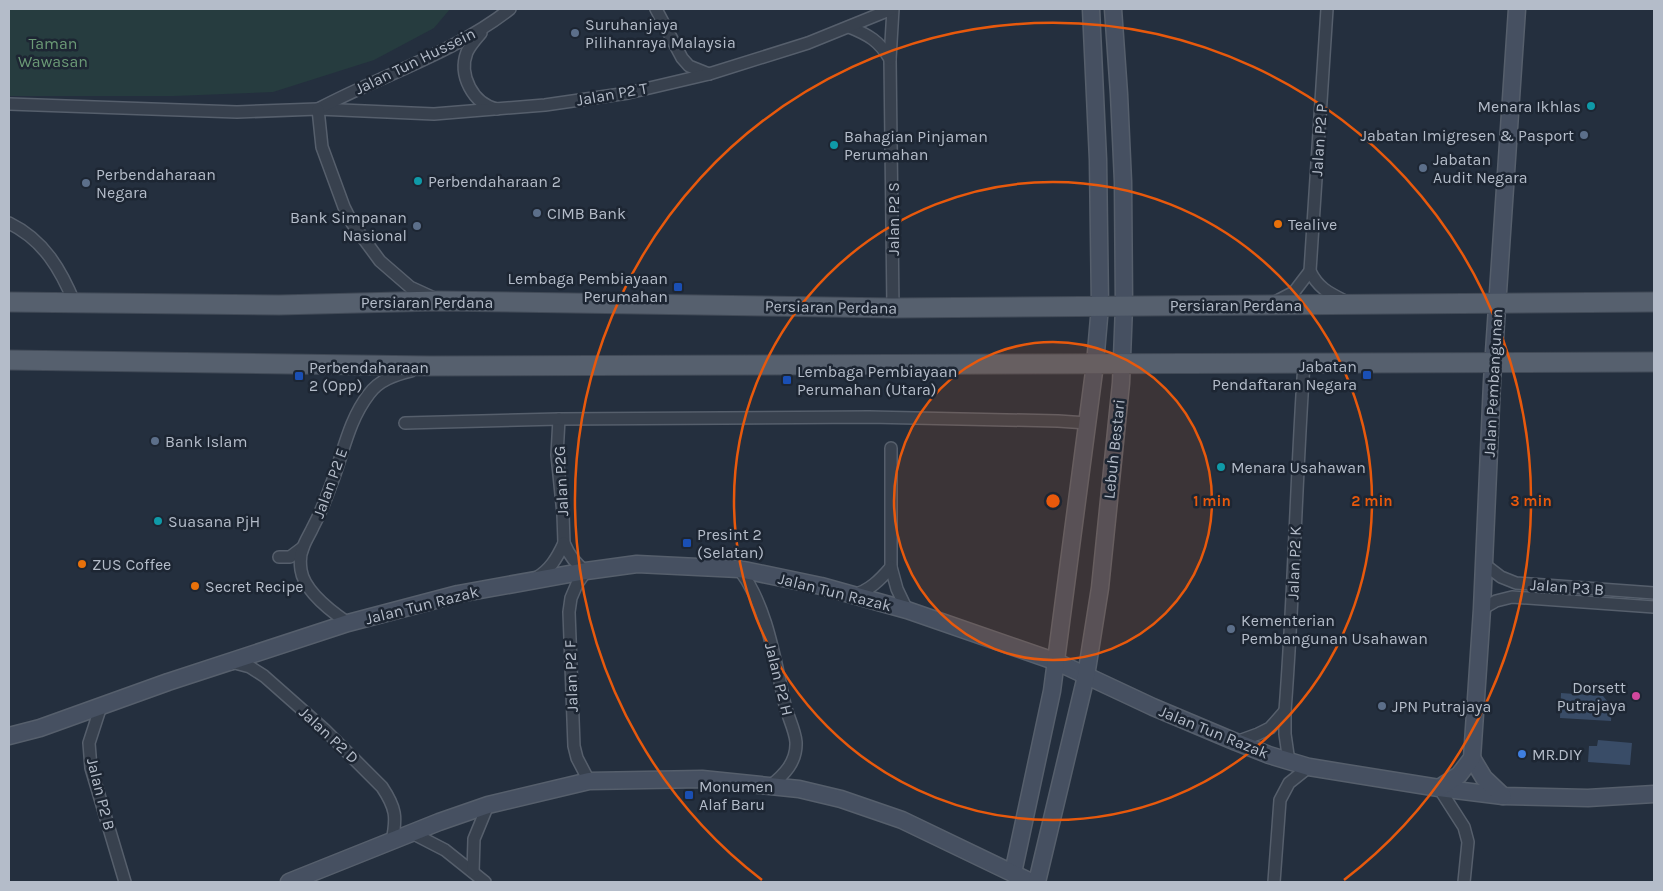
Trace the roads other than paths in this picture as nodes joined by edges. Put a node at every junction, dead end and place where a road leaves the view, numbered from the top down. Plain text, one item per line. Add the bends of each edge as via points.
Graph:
1 (510, 9) edge
2 (656, 9) edge
3 (893, 9) edge
4 (1090, 9) edge
5 (1113, 9) edge
6 (1327, 9) edge
7 (1517, 9) edge
8 (490, 24) junction
9 (849, 27) junction
10 (890, 59) junction
11 (709, 74) junction
12 (9, 104) edge
13 (318, 109) junction
14 (501, 109) junction
15 (9, 223) edge
16 (1310, 271) junction
17 (438, 300) junction
18 (9, 302) edge
19 (1498, 302) junction
20 (1654, 302) edge
21 (75, 304) junction
22 (1351, 304) junction
23 (1269, 305) junction
24 (1100, 306) junction
25 (1124, 306) junction
26 (893, 308) junction
27 (9, 360) edge
28 (1494, 362) junction
29 (1654, 362) edge
30 (1095, 364) junction
31 (1122, 364) junction
32 (1304, 364) junction
33 (430, 366) junction
34 (559, 419) junction
35 (405, 423) dead end
36 (1087, 423) junction
37 (891, 448) dead end
38 (564, 543) junction
39 (302, 548) junction
40 (279, 557) dead end
41 (1484, 564) junction
42 (891, 567) junction
43 (739, 569) junction
44 (586, 571) junction
45 (530, 582) junction
46 (1654, 593) edge
47 (853, 595) junction
48 (1654, 607) edge
49 (1482, 609) junction
50 (907, 610) junction
51 (348, 623) junction
52 (1056, 662) junction
53 (223, 664) junction
54 (1086, 676) junction
55 (100, 706) junction
56 (1285, 711) junction
57 (9, 727) edge
58 (40, 728) junction
59 (9, 736) edge
60 (1236, 742) junction
61 (1472, 758) junction
62 (1289, 762) junction
63 (1309, 767) junction
64 (589, 781) junction
65 (770, 786) junction
66 (1439, 788) junction
67 (1654, 793) edge
68 (1503, 796) junction
69 (488, 805) junction
70 (412, 833) junction
71 (392, 841) junction
72 (473, 872) junction
73 (1013, 873) junction
74 (295, 881) edge
75 (125, 882) edge
76 (485, 882) edge
77 (1030, 882) edge
78 (1037, 882) edge
79 (1274, 882) edge
80 (1464, 882) edge

1 - 8 street, Jalan Tun Hussein
2 - 11 street via 682,58 689,66
3 - 9 street, Jalan P2 T
3 - 10 street, Jalan P2 S
4 - 24 street, Lebuh Bestari via 1098,160
5 - 25 street, Lebuh Bestari via 1123,182
6 - 16 street, Jalan P2 P
7 - 19 street, Jalan Pembangunan
8 - 13 street, Jalan Tun Hussein
8 - 14 street via 472,42 465,66 466,79 479,100
9 - 10 street via 870,36
9 - 11 street, Jalan P2 T
10 - 26 street, Jalan P2 S
11 - 14 street, Jalan P2 T via 628,93
12 - 13 street, Jalan P2 T via 237,112
13 - 14 street, Jalan P2 T via 434,114
13 - 17 street via 322,146 352,223 380,261 399,279
15 - 21 street via 32,238 52,258
16 - 22 street via 1324,291
16 - 23 street via 1294,292
17 - 21 main road, Persiaran Perdana via 279,305
17 - 26 main road, Persiaran Perdana
18 - 21 main road, Persiaran Perdana
19 - 20 main road, Persiaran Perdana
19 - 22 main road, Persiaran Perdana
19 - 28 street, Jalan Pembangunan
22 - 23 main road, Persiaran Perdana
23 - 25 main road, Persiaran Perdana
24 - 25 main road, Persiaran Perdana
24 - 26 main road, Persiaran Perdana
24 - 30 street, Lebuh Bestari
25 - 31 street, Lebuh Bestari
27 - 33 main road
28 - 29 main road
28 - 32 main road
28 - 41 street, Jalan Pembangunan
30 - 31 main road
30 - 33 main road
30 - 36 street, Lebuh Bestari
31 - 32 main road
31 - 54 street, Lebuh Bestari via 1100,588
32 - 56 street, Jalan P2 K
33 - 39 street, Jalan P2 E via 384,379 369,392 349,430 332,484
34 - 35 street
34 - 36 street via 869,417
34 - 38 street, Jalan P2G via 557,455
36 - 52 street, Lebuh Bestari
37 - 42 street
38 - 44 street via 573,560
38 - 45 street via 551,567
39 - 40 street via 290,557
39 - 51 street, Jalan P2 E via 301,571 310,590
41 - 46 street, Jalan P3 B via 1516,583
41 - 49 street, Jalan Pembangunan
42 - 47 street via 864,592
42 - 50 street
43 - 44 street, Jalan Tun Razak via 637,564
43 - 47 street, Jalan Tun Razak
43 - 65 street, Jalan P2 H via 749,583 768,633 796,742 792,762 783,776
44 - 45 street, Jalan Tun Razak
44 - 64 street, Jalan P2 F via 571,598 569,625 574,746
45 - 51 street, Jalan Tun Razak via 458,594
47 - 50 street, Jalan Tun Razak
48 - 49 street, Jalan P3 B via 1512,597
49 - 61 street, Jalan Pembangunan
50 - 52 street, Jalan Tun Razak
51 - 53 street, Jalan Tun Razak
52 - 54 street, Jalan Tun Razak
52 - 73 street, Lebuh Bestari
53 - 55 street, Jalan Tun Razak
53 - 71 street, Jalan P2 D via 250,667 264,676 382,787 396,817
54 - 60 street, Jalan Tun Razak
54 - 78 street, Lebuh Bestari
55 - 58 street, Jalan Tun Razak
55 - 75 street, Jalan P2 B via 89,743 91,768
56 - 60 street via 1270,728
56 - 62 street, Jalan P2 K
57 - 58 street
58 - 59 street, Jalan Tun Razak
60 - 62 street, Jalan Tun Razak
61 - 66 street via 1459,774
61 - 68 street via 1484,778
62 - 63 street, Jalan Tun Razak
63 - 66 street, Jalan Tun Razak
63 - 79 street via 1289,783 1280,800
64 - 65 street via 702,779
64 - 69 street
65 - 73 street via 799,788 902,820
66 - 68 street, Jalan Tun Razak
66 - 80 street via 1464,827 1468,842
67 - 68 street, Jalan Tun Razak via 1588,798
69 - 70 street
69 - 72 street via 474,840
70 - 71 street
70 - 72 street via 445,850
71 - 74 street
72 - 76 street
73 - 77 street

